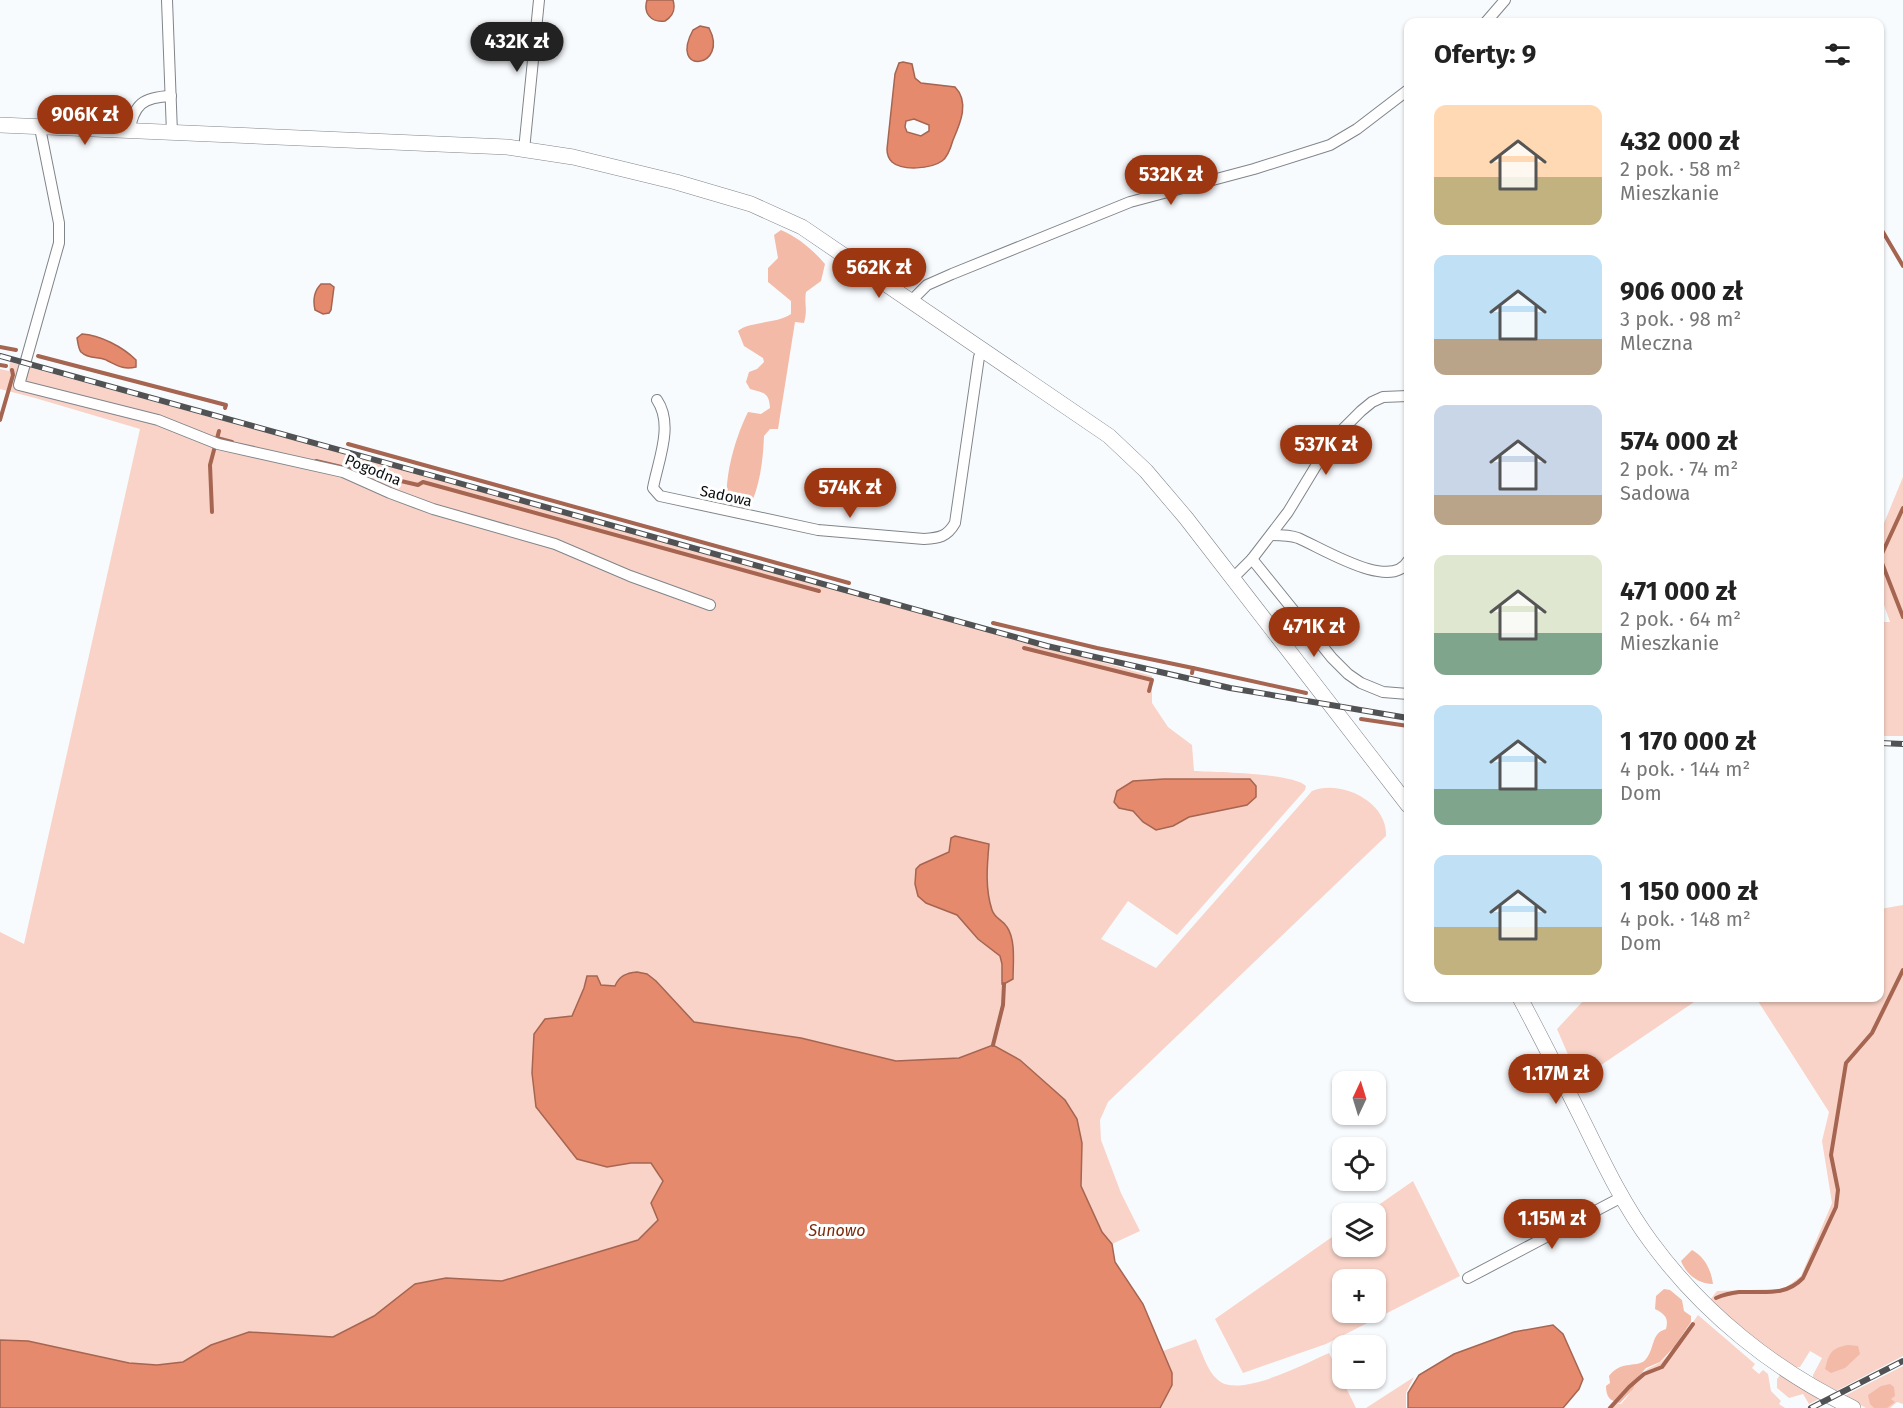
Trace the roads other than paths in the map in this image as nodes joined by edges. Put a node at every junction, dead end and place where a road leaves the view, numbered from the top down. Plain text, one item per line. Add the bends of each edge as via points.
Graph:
1 (167, 0) edge
2 (539, 0) edge
3 (1505, 0) edge
4 (1489, 18) edge
5 (1404, 93) edge
6 (171, 96) junction
7 (0, 125) edge
8 (40, 128) junction
9 (129, 132) junction
10 (172, 133) junction
11 (524, 150) junction
12 (911, 302) junction
13 (986, 352) junction
14 (1404, 396) edge
15 (657, 400) dead end
16 (1271, 535) junction
17 (1252, 559) junction
18 (1404, 567) edge
19 (1233, 578) junction
20 (710, 605) dead end
21 (1404, 694) edge
22 (1404, 800) edge
23 (1522, 1002) edge
24 (1622, 1197) junction
25 (1468, 1278) dead end
26 (1853, 1408) edge

1 - 6 street
2 - 11 street
3 - 4 street
5 - 12 street via 1330,144 1254,170 1130,202 944,277 927,285
6 - 9 street via 156,96 137,107
6 - 10 street
7 - 8 main road
8 - 9 main road
8 - 20 street, Pogodna via 59,224 59,243 19,384 158,420 218,444 343,472 433,509 555,544
9 - 10 main road
10 - 11 main road
11 - 12 main road via 676,182 777,214 822,239
12 - 13 main road
13 - 15 street, Sadowa via 979,357 976,371 955,523 941,538 818,530 660,496 653,488 665,417
13 - 19 main road via 1121,446
14 - 16 street via 1383,397 1361,411 1331,441
16 - 17 street
16 - 18 street via 1297,538 1378,571 1396,572
17 - 19 street
17 - 21 street via 1348,674 1383,692
19 - 22 main road
23 - 24 main road
24 - 25 street
24 - 26 main road via 1650,1241 1708,1308 1799,1379

